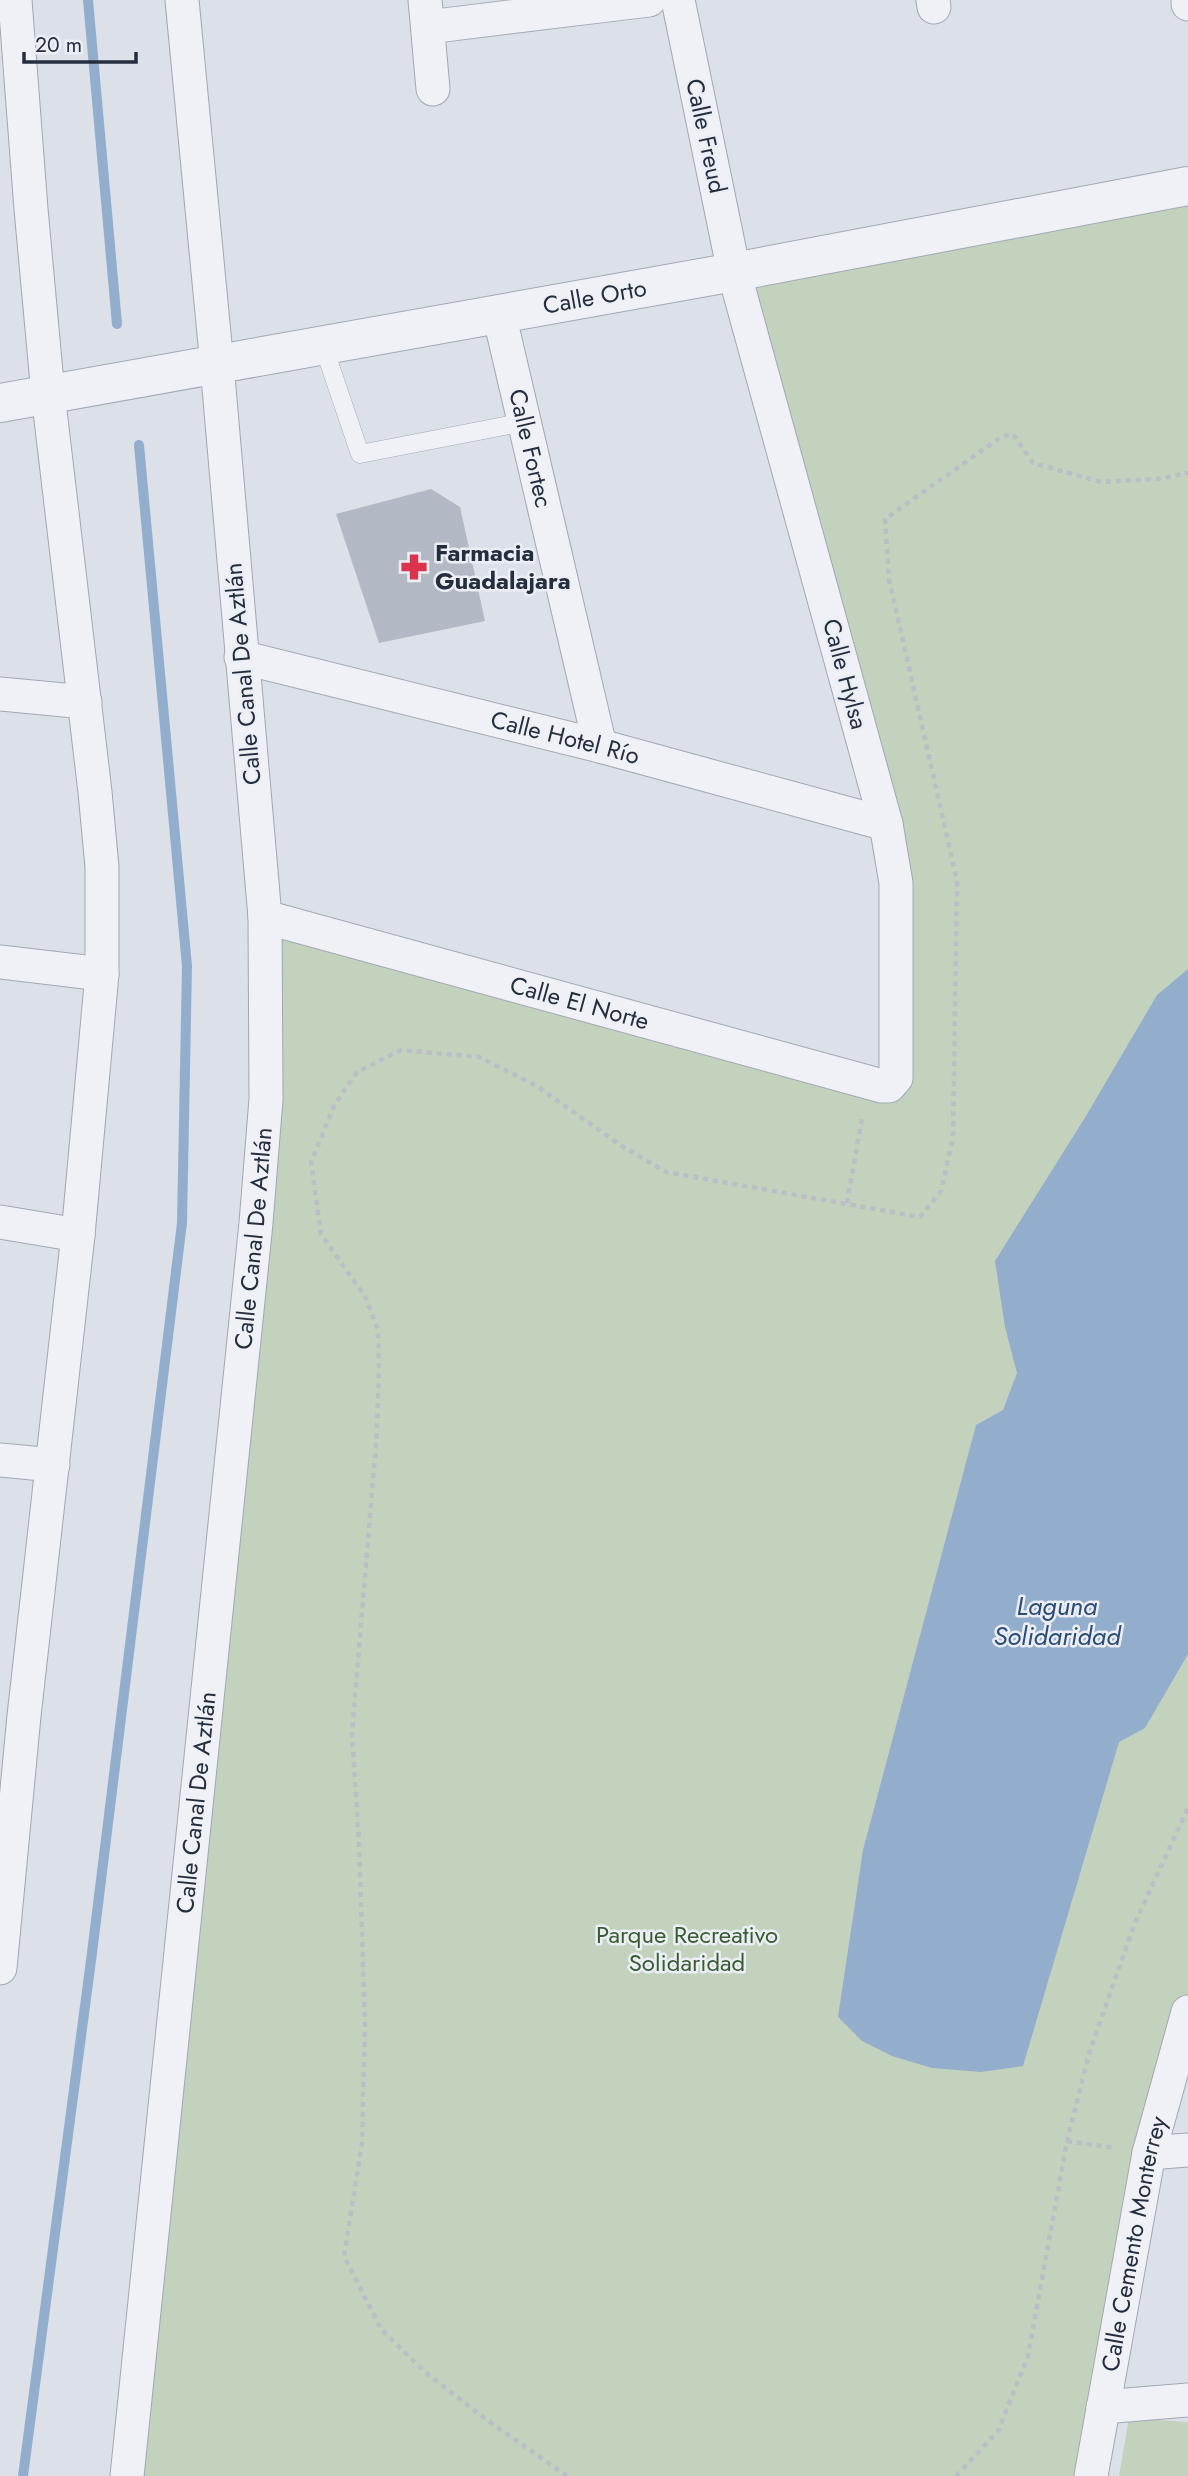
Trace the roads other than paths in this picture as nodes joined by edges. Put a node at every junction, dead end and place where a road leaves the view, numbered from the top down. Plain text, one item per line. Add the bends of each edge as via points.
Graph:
1 (15, 0) edge
2 (182, 0) edge
3 (649, 0) edge
4 (678, 0) edge
5 (426, 13) edge
6 (433, 89) dead end
7 (1188, 186) edge
8 (734, 272) junction
9 (499, 314) junction
10 (323, 345) junction
11 (217, 365) junction
12 (48, 394) junction
13 (0, 403) edge
14 (525, 422) junction
15 (242, 657) junction
16 (0, 694) edge
17 (85, 702) junction
18 (600, 746) junction
19 (886, 824) junction
20 (265, 917) junction
21 (0, 962) edge
22 (102, 974) junction
23 (881, 1083) joint
24 (0, 1222) edge
25 (78, 1235) junction
26 (0, 1460) edge
27 (53, 1465) junction
28 (12, 1715) edge
29 (0, 1968) edge
30 (1188, 2012) edge
31 (1188, 2150) edge
32 (1149, 2153) junction
33 (1188, 2400) edge
34 (1103, 2407) junction
35 (127, 2476) edge
36 (1091, 2476) edge

1 - 12 street
2 - 11 street, Calle Canal De Aztlán
3 - 5 street
4 - 8 street, Calle Freud
5 - 6 street
7 - 8 street, Calle Orto
8 - 9 street, Calle Orto
8 - 19 street, Calle Hylsa
9 - 10 street, Calle Orto
9 - 14 street, Calle Fortec
10 - 11 street, Calle Orto
10 - 14 lane via 360,454
11 - 12 street, Calle Orto
11 - 15 street, Calle Canal De Aztlán
12 - 13 street, Calle Orto
12 - 17 street
14 - 18 street, Calle Fortec
15 - 18 street, Calle Hotel Río
15 - 20 street, Calle Canal De Aztlán
16 - 17 street
17 - 22 street via 102,866
18 - 19 street, Calle Hotel Río
19 - 23 street, Calle Hylsa via 896,883 898,1074
20 - 23 street, Calle El Norte
20 - 35 street, Calle Canal De Aztlán via 262,1156
21 - 22 street
22 - 25 street
24 - 25 street
25 - 27 street
26 - 27 street
27 - 28 street
28 - 29 street
30 - 32 street, Calle Cemento Monterrey
31 - 32 street
32 - 34 street, Calle Cemento Monterrey
33 - 34 street
34 - 36 street, Calle Cemento Monterrey

